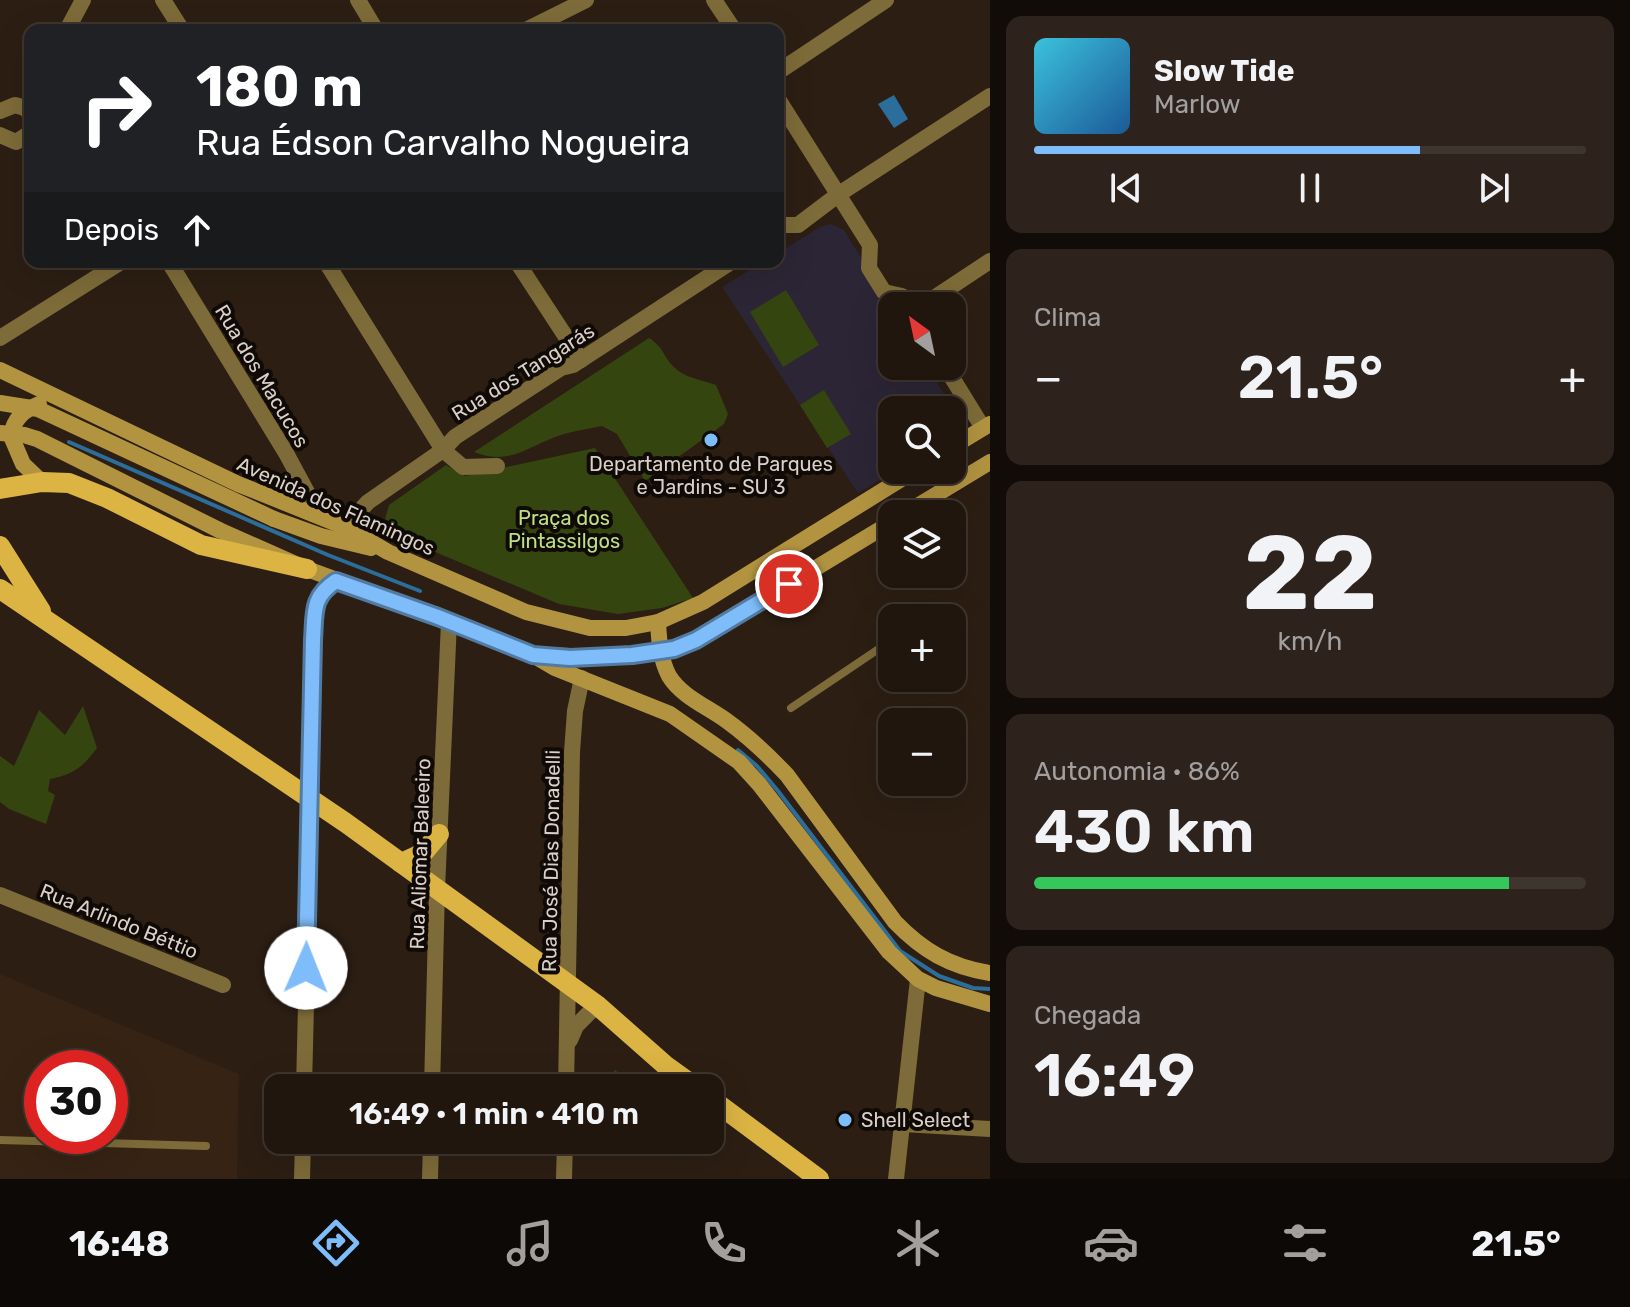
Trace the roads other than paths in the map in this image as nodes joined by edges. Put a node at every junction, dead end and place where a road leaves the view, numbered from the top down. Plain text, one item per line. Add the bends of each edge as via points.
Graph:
1 (83, 0) edge
2 (163, 0) edge
3 (358, 0) edge
4 (586, 0) edge
5 (714, 0) edge
6 (886, 0) edge
7 (70, 24) edge
8 (178, 24) edge
9 (372, 24) edge
10 (538, 24) edge
11 (730, 24) edge
12 (784, 68) edge
13 (990, 96) edge
14 (24, 107) edge
15 (784, 108) edge
16 (0, 111) edge
17 (24, 138) edge
18 (3, 142) edge
19 (839, 194) junction
20 (784, 225) edge
21 (990, 261) edge
22 (111, 268) edge
23 (173, 268) edge
24 (330, 268) edge
25 (521, 268) edge
26 (722, 268) edge
27 (884, 292) edge
28 (943, 292) edge
29 (0, 338) edge
30 (581, 360) junction
31 (0, 370) edge
32 (954, 380) edge
33 (67, 402) junction
34 (0, 403) edge
35 (986, 426) edge
36 (0, 433) edge
37 (966, 438) edge
38 (443, 450) junction
39 (990, 462) edge
40 (497, 466) dead end
41 (42, 482) junction
42 (893, 484) edge
43 (0, 489) edge
44 (927, 500) edge
45 (313, 514) junction
46 (345, 527) junction
47 (878, 530) edge
48 (0, 546) edge
49 (388, 552) junction
50 (307, 569) junction
51 (336, 581) junction
52 (0, 589) edge
53 (663, 620) junction
54 (449, 622) junction
55 (50, 624) junction
56 (878, 649) edge
57 (661, 652) junction
58 (533, 655) junction
59 (582, 678) junction
60 (791, 708) dead end
61 (308, 797) junction
62 (439, 834) junction
63 (401, 863) junction
64 (437, 889) junction
65 (0, 895) edge
66 (990, 973) edge
67 (918, 979) junction
68 (569, 984) junction
69 (223, 985) dead end
70 (990, 1004) edge
71 (597, 1005) junction
72 (568, 1045) junction
73 (304, 1074) edge
74 (432, 1074) edge
75 (567, 1074) edge
76 (678, 1074) edge
77 (724, 1108) edge
78 (903, 1124) junction
79 (990, 1129) edge
80 (0, 1140) edge
81 (206, 1146) dead end
82 (303, 1154) edge
83 (431, 1154) edge
84 (565, 1154) edge
85 (302, 1179) edge
86 (430, 1179) edge
87 (564, 1179) edge
88 (819, 1179) edge
89 (896, 1179) edge

1 - 7 street
2 - 8 street
3 - 9 street
4 - 10 street
5 - 11 street
6 - 12 street
13 - 19 street
14 - 16 street via 10,105
15 - 19 street
17 - 18 street
19 - 20 street via 798,225
19 - 27 street via 870,245 869,268
21 - 28 street
22 - 29 street
23 - 45 street, Rua dos Macucos via 286,453
24 - 38 street
25 - 30 street
26 - 30 street, Rua dos Tangarás
30 - 38 street, Rua dos Tangarás via 548,376
31 - 33 main road, Avenida dos Flamingos
32 - 35 street
33 - 41 main road via 26,410 13,427 17,454
33 - 45 main road, Avenida dos Flamingos
34 - 49 main road, bridge via 38,409 274,519
35 - 37 main road
36 - 50 main road, bridge via 37,439
38 - 40 street via 463,467
38 - 46 street, Rua dos Tangarás via 378,494
39 - 44 main road
41 - 43 main road
41 - 50 main road via 87,489 201,545
42 - 53 main road, Avenida dos Flamingos via 703,602
45 - 46 main road, Avenida dos Flamingos
46 - 49 main road, Avenida dos Flamingos
47 - 57 main road via 704,636
48 - 55 main road
49 - 53 main road, Avenida dos Flamingos via 526,612 566,623 626,628
50 - 51 main road
51 - 54 main road
51 - 61 street via 319,595 315,612
52 - 55 main road
53 - 57 main road
54 - 58 main road
54 - 62 street, Rua Aliomar Baleeiro
55 - 61 main road
56 - 60 lane
57 - 58 main road
57 - 66 main road via 678,687 787,775 912,939 948,963
58 - 59 main road
59 - 67 main road via 670,714 739,762 873,934
59 - 68 street, Rua José Dias Donadelli via 572,752
61 - 63 main road
61 - 73 street
62 - 63 main road via 423,853
62 - 64 street, Rua Aliomar Baleeiro
63 - 64 main road
64 - 68 main road
64 - 74 street, Rua Aliomar Baleeiro
65 - 69 street, Rua Arlindo Béttio
67 - 70 main road
67 - 78 street
68 - 71 main road
68 - 72 street, Rua José Dias Donadelli
71 - 72 street via 576,1026
71 - 76 main road
72 - 75 street, Rua José Dias Donadelli
77 - 88 main road
78 - 79 street
78 - 89 street
80 - 81 lane
82 - 85 street
83 - 86 street
84 - 87 street

